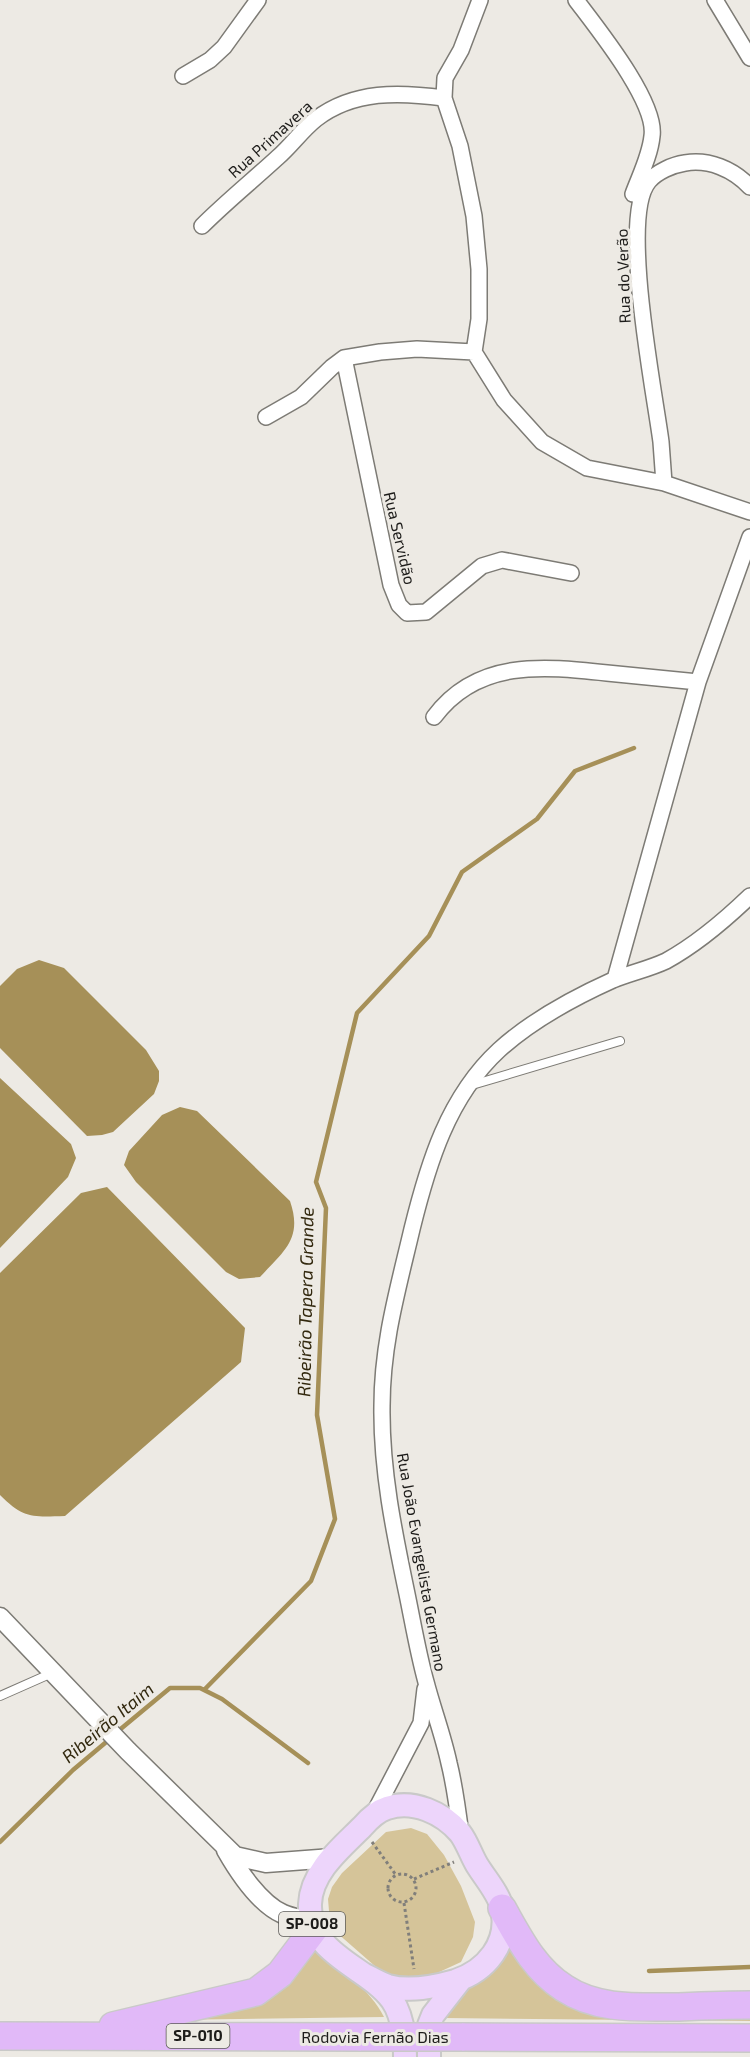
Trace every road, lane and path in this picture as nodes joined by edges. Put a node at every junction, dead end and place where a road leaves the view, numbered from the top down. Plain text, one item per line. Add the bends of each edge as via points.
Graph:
1 (258, 0) edge
2 (480, 0) edge
3 (576, 0) edge
4 (715, 0) edge
5 (750, 58) edge
6 (183, 76) dead end
7 (444, 98) junction
8 (750, 187) edge
9 (639, 222) junction
10 (202, 226) dead end
11 (474, 352) junction
12 (344, 358) junction
13 (267, 417) dead end
14 (664, 483) junction
15 (750, 512) edge
16 (750, 537) edge
17 (571, 573) dead end
18 (698, 682) junction
19 (434, 717) dead end
20 (750, 896) edge
21 (615, 979) junction
22 (620, 1041) dead end
23 (467, 1086) junction
24 (0, 1617) edge
25 (53, 1673) junction
26 (426, 1683) junction
27 (0, 1696) edge
28 (367, 1821) junction
29 (466, 1844) junction
30 (225, 1848) junction
31 (332, 1858) junction
32 (396, 1875) junction
33 (414, 1880) junction
34 (404, 1903) junction
35 (502, 1908) junction
36 (313, 1926) junction
37 (363, 1974) junction
38 (461, 1979) junction
39 (417, 1988) junction
40 (750, 2005) edge
41 (0, 2036) edge
42 (78, 2036) junction
43 (750, 2038) edge
44 (405, 2057) edge
45 (429, 2057) edge

1 - 6 street via 224,47
2 - 7 street via 461,50 445,78
3 - 9 street via 612,48 648,107 653,134 631,199
4 - 5 street
7 - 10 street, Rua Primavera via 409,93 381,95 355,98 335,107 315,120
7 - 11 street via 460,146 474,216 479,269 479,319
8 - 9 street, Rua do Verão via 713,163 672,166 648,182
9 - 14 street, Rua do Verão via 640,310
11 - 12 street via 417,349
11 - 14 street via 504,400 542,442 587,468
12 - 13 street via 301,397
12 - 17 street, Rua Servidão via 391,585 407,614 426,612 482,566 502,560
14 - 15 street
16 - 18 street
18 - 19 street via 531,668 501,672 470,684
18 - 21 street
20 - 21 street, Rua João Evangelista Germano via 691,946 664,962
21 - 23 street, Rua João Evangelista Germano via 537,1020 498,1051
22 - 23 lane
23 - 26 street, Rua João Evangelista Germano via 444,1126 420,1197 390,1317 384,1371 383,1451 388,1494
24 - 25 street, SP-008
25 - 27 lane
25 - 30 street, SP-008
26 - 28 street, Rua João Evangelista Germano via 421,1723
26 - 29 street, Rua João Evangelista Germano via 442,1731
28 - 29 main road, SP-008 via 387,1808 422,1808 441,1816
28 - 31 main road, SP-008
28 - 32 path
29 - 33 path
29 - 35 main road, SP-008
30 - 31 street, SP-008 via 236,1856 266,1863
30 - 36 street, SP-008 via 245,1879 272,1908
31 - 36 main road, SP-008 via 314,1884 309,1904
32 - 33 path via 406,1874
32 - 34 path via 389,1882 388,1893 394,1901
33 - 34 path via 417,1889 413,1899
34 - 39 path
35 - 38 main road, SP-008 via 502,1936 495,1952
35 - 40 highway via 524,1948 543,1970 564,1988 590,2001 627,2007
36 - 37 main road, SP-008 via 331,1952
36 - 42 highway via 280,1974 256,1992
37 - 39 main road, SP-008 via 388,1986
37 - 44 main road, SP-008 via 396,2007
38 - 39 main road, SP-008 via 433,1988
38 - 45 main road, SP-008 via 433,2015 429,2025
41 - 42 highway, Rodovia Fernão Dias / SP-010
42 - 43 highway, Rodovia Fernão Dias / SP-010, bridge

